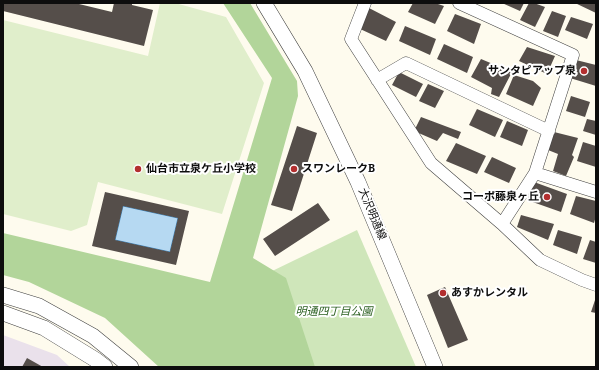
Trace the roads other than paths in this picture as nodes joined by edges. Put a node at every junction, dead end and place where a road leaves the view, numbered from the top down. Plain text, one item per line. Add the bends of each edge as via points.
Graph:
1 (264, 3) edge
2 (365, 3) edge
3 (459, 3) edge
4 (479, 7) edge
5 (377, 80) junction
6 (549, 131) junction
7 (535, 173) junction
8 (596, 192) edge
9 (502, 224) junction
10 (596, 285) edge
11 (3, 295) edge
12 (3, 313) edge
13 (105, 367) edge
14 (131, 367) edge
15 (435, 367) edge

1 - 15 street, 大沢明通線 via 305,71 358,182
2 - 5 street via 351,38
3 - 4 street
4 - 6 street via 573,55
5 - 6 street via 406,63
5 - 9 street via 431,163
6 - 7 street
7 - 8 street
7 - 9 street
9 - 10 street via 540,260
11 - 14 street via 39,306 93,336
12 - 13 street via 44,328

